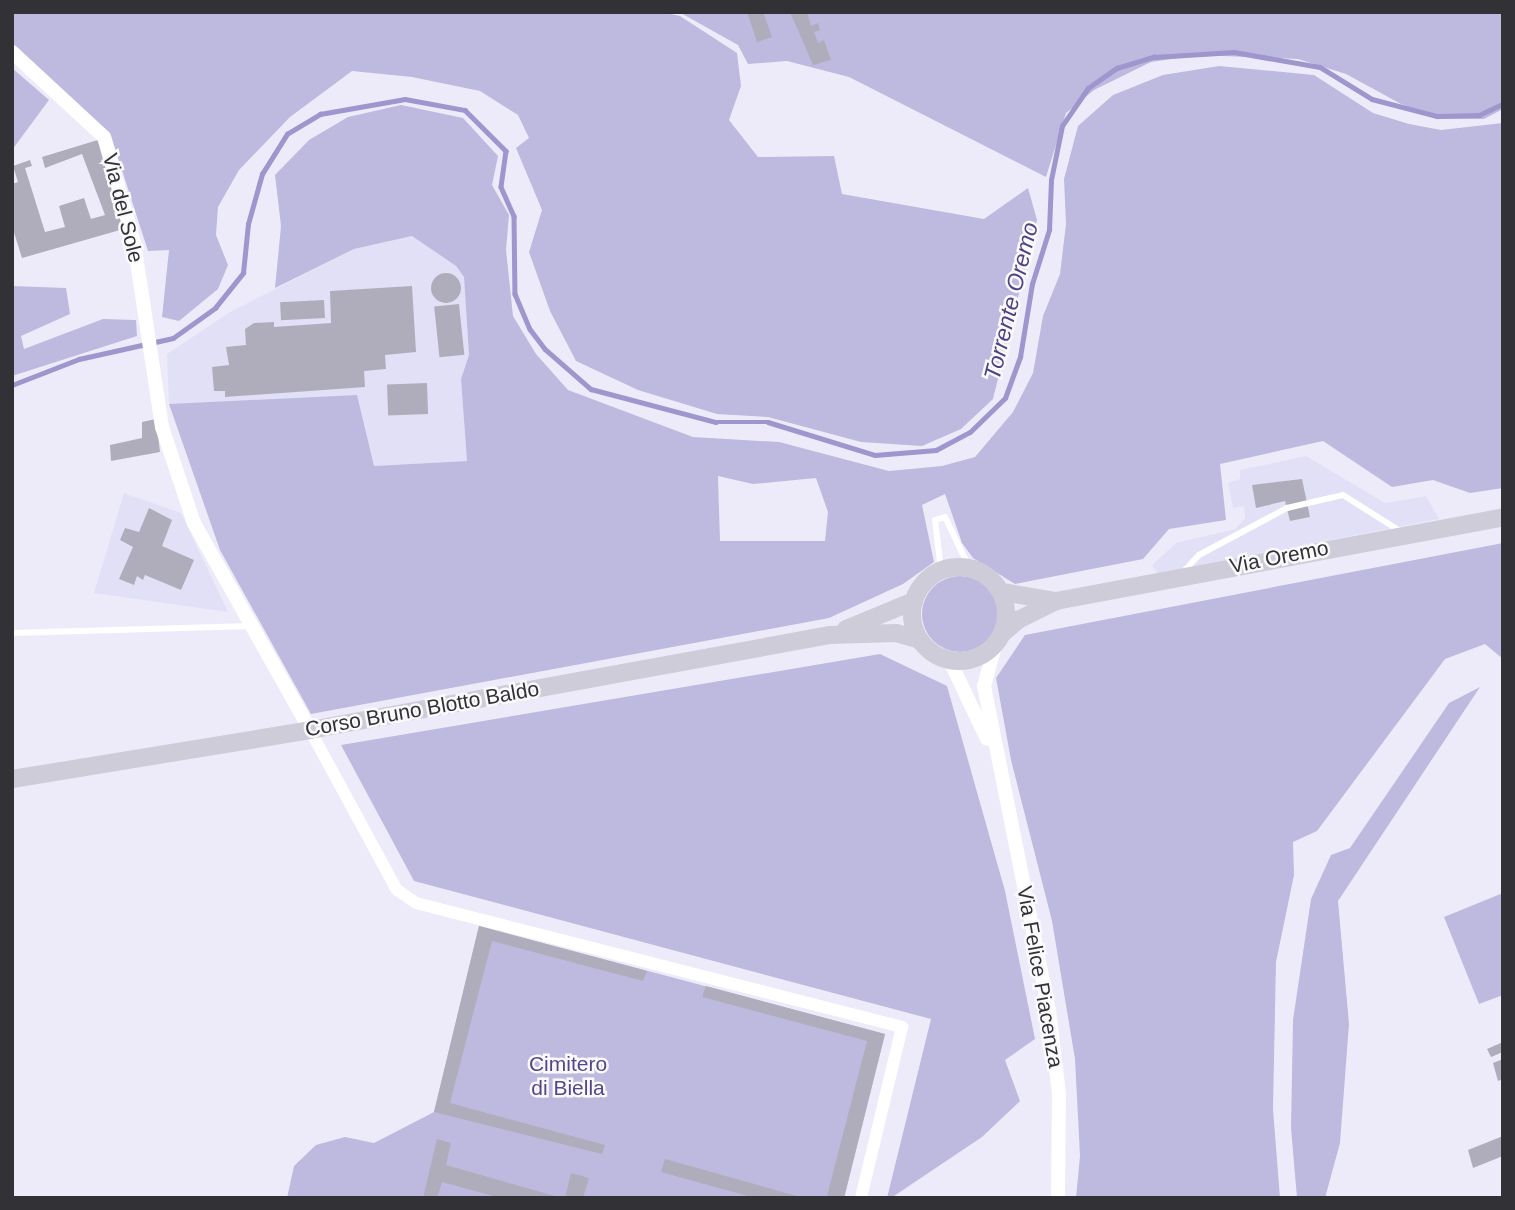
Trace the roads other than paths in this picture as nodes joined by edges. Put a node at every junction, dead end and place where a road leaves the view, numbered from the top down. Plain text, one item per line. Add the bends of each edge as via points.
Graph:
1 (12, 52) edge
2 (1503, 517) edge
3 (1405, 534) junction
4 (970, 568) junction
5 (942, 570) junction
6 (1180, 576) junction
7 (1002, 592) junction
8 (914, 601) junction
9 (1056, 601) junction
10 (251, 626) junction
11 (12, 633) edge
12 (830, 635) junction
13 (920, 640) junction
14 (999, 640) junction
15 (950, 661) junction
16 (310, 730) junction
17 (997, 759) junction
18 (12, 779) edge
19 (861, 1198) edge
20 (1058, 1198) edge

1 - 10 street, Via del Sole via 44,86 92,121 104,137 134,242 162,427 194,523
2 - 3 main road, Via Oremo
3 - 6 main road, Via Oremo
3 - 6 lane via 1343,495 1287,508 1199,555
4 - 5 main road
4 - 5 lane via 945,517 935,520
4 - 7 main road via 993,580
5 - 8 main road via 919,588
6 - 9 main road, Via Oremo
7 - 9 main road, Via Oremo
7 - 14 main road via 1006,606
8 - 12 main road, Corso Bruno Blotto Baldo
8 - 13 main road via 914,628
9 - 14 main road, Via Oremo via 1018,620
10 - 11 lane
10 - 16 street, Via del Sole
12 - 13 main road, Corso Bruno Blotto Baldo via 896,633
12 - 16 main road, Corso Bruno Blotto Baldo
13 - 15 main road
14 - 15 main road via 975,659
14 - 17 street, Via Felice Piacenza via 984,686
15 - 17 street, Via Felice Piacenza
16 - 18 main road, Corso Bruno Blotto Baldo
16 - 19 street via 397,890 416,903 902,1027
17 - 20 street, Via Felice Piacenza via 1049,1010 1059,1094

